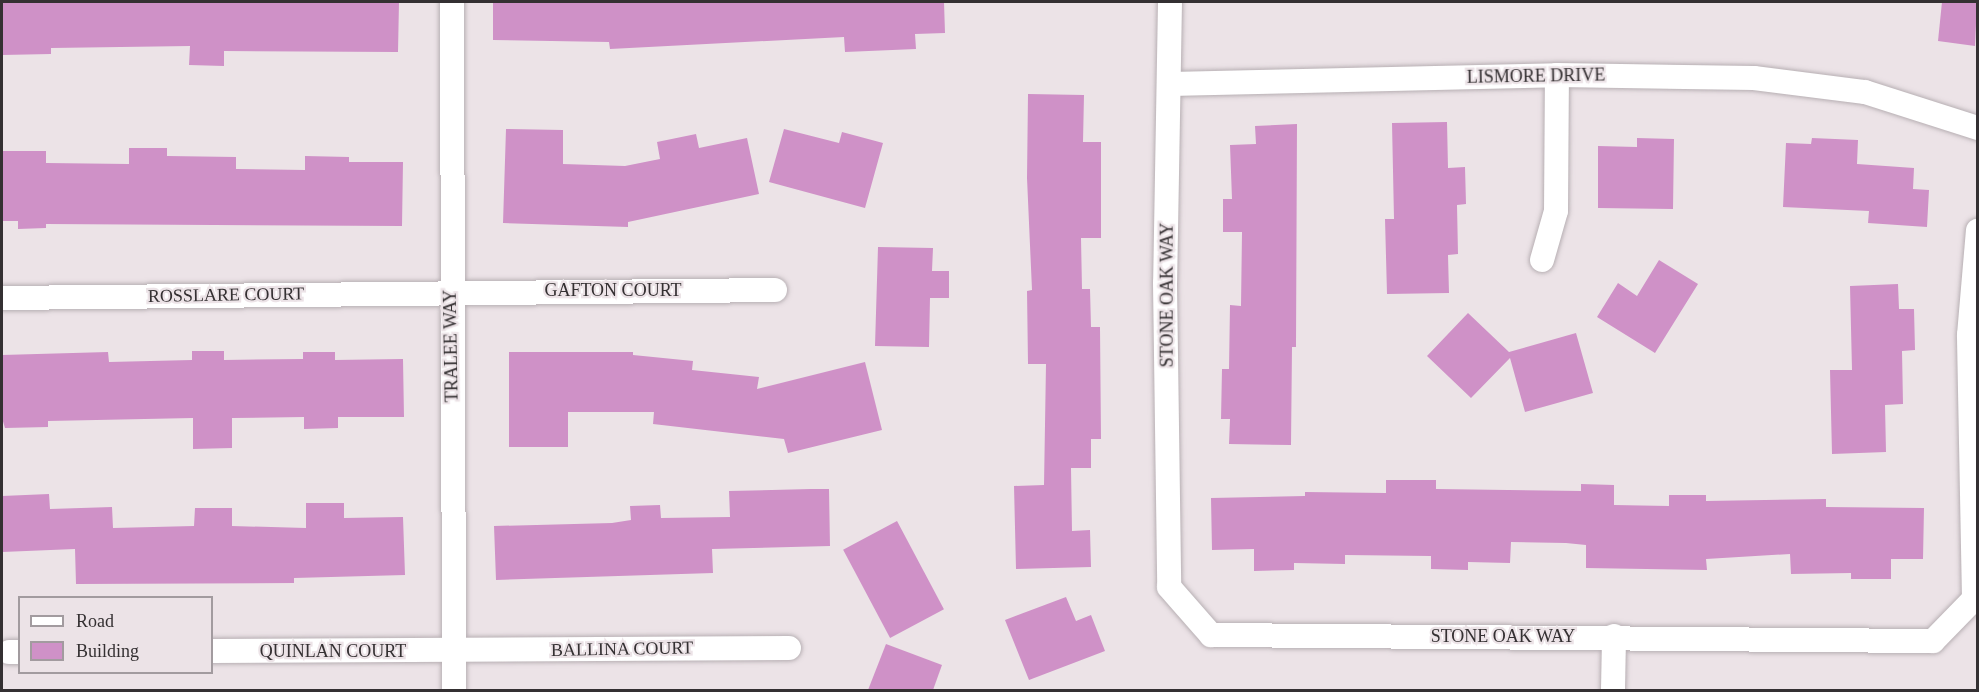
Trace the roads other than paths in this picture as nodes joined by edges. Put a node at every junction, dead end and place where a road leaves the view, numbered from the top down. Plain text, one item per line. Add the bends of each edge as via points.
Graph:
1 (452, 2) edge
2 (1170, 2) edge
3 (1557, 75) junction
4 (1170, 84) junction
5 (1977, 128) edge
6 (1977, 230) edge
7 (1542, 260) dead end
8 (775, 290) dead end
9 (451, 292) junction
10 (2, 298) edge
11 (1614, 636) junction
12 (789, 648) dead end
13 (213, 651) edge
14 (454, 651) junction
15 (454, 690) edge
16 (1613, 690) edge

1 - 9 street, TRALEE WAY
2 - 4 street
3 - 4 street, LISMORE DRIVE
3 - 5 street, LISMORE DRIVE via 1754,78 1828,85 1902,103
3 - 7 street via 1556,211
4 - 11 street, STONE OAK WAY via 1165,283 1169,587 1211,635
6 - 11 street, STONE OAK WAY via 1969,335 1974,599 1934,641
8 - 9 street, GAFTON COURT
9 - 10 street, ROSSLARE COURT
9 - 14 street, TRALEE WAY
11 - 16 street
12 - 14 street, BALLINA COURT
13 - 14 street, QUINLAN COURT
14 - 15 street, TRALEE WAY

